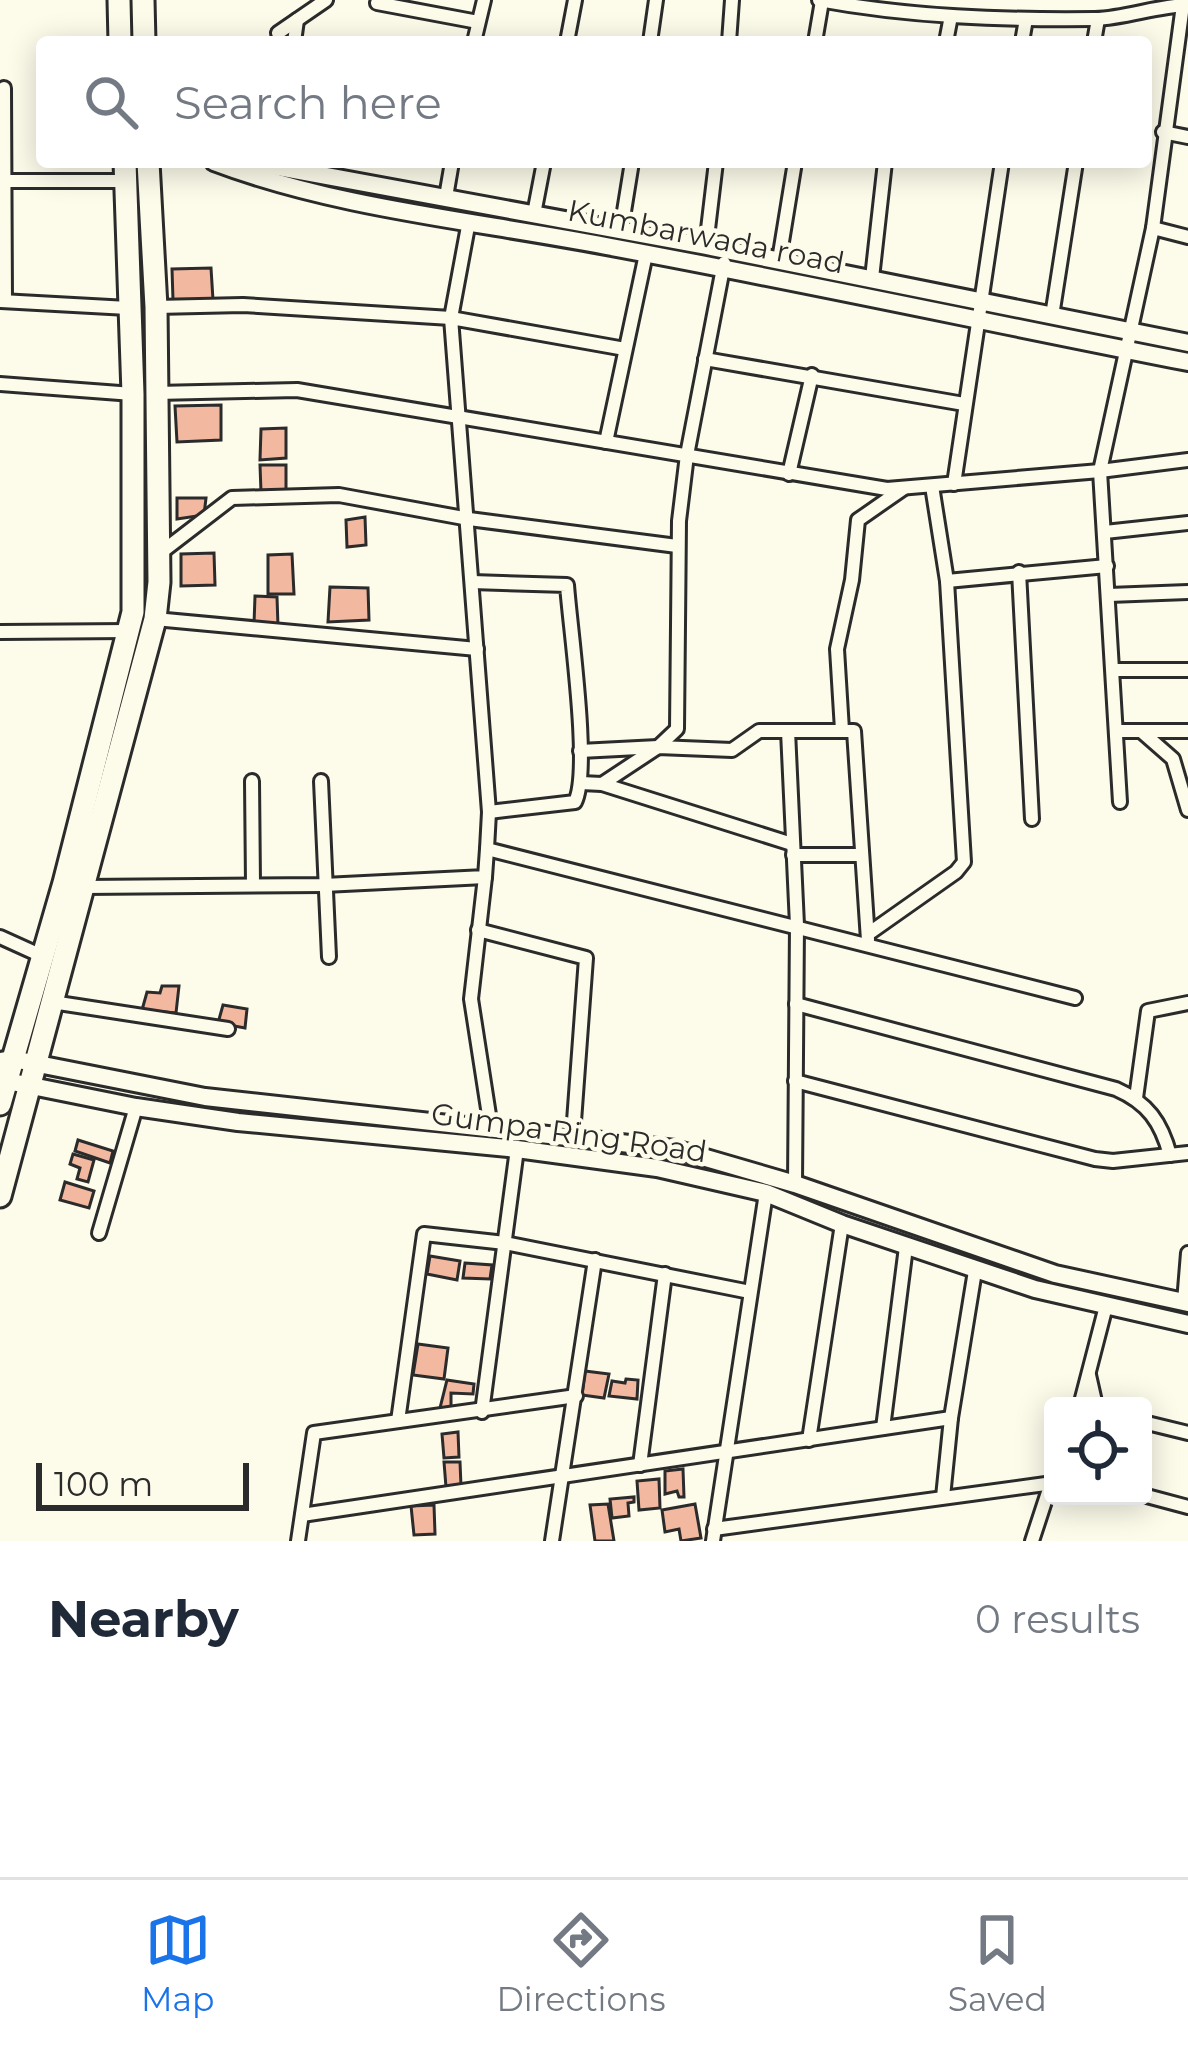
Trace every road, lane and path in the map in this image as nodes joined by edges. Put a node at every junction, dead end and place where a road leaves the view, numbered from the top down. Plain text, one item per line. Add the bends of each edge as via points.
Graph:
1 (118, 0) edge
2 (143, 0) edge
3 (326, 0) edge
4 (484, 0) edge
5 (574, 0) edge
6 (656, 0) edge
7 (732, 0) edge
8 (820, 0) edge
9 (1009, 0) edge
10 (1092, 0) edge
11 (839, 2) edge
12 (377, 3) dead end
13 (1185, 5) edge
14 (916, 7) edge
15 (951, 16) junction
16 (1094, 18) junction
17 (1006, 19) junction
18 (1026, 19) junction
19 (297, 20) junction
20 (478, 22) junction
21 (278, 33) dead end
22 (120, 36) edge
23 (144, 36) edge
24 (295, 36) edge
25 (475, 36) edge
26 (568, 36) edge
27 (651, 36) edge
28 (729, 36) edge
29 (816, 36) edge
30 (947, 36) edge
31 (1023, 36) edge
32 (1094, 36) edge
33 (1182, 46) edge
34 (4, 88) dead end
35 (1163, 133) junction
36 (1188, 137) edge
37 (148, 168) edge
38 (229, 168) edge
39 (298, 168) edge
40 (451, 168) edge
41 (543, 168) edge
42 (631, 168) edge
43 (715, 168) edge
44 (794, 168) edge
45 (884, 168) edge
46 (1001, 168) edge
47 (1075, 168) edge
48 (125, 172) edge
49 (3, 181) edge
50 (446, 197) junction
51 (534, 214) junction
52 (469, 221) junction
53 (1153, 228) junction
54 (621, 230) junction
55 (1188, 237) edge
56 (706, 246) junction
57 (727, 250) junction
58 (646, 254) junction
59 (778, 260) junction
60 (723, 269) junction
61 (872, 278) junction
62 (2, 301) edge
63 (156, 307) junction
64 (128, 308) junction
65 (979, 310) junction
66 (1052, 316) junction
67 (452, 318) junction
68 (1130, 341) junction
69 (1188, 343) edge
70 (625, 349) junction
71 (705, 359) junction
72 (1188, 362) edge
73 (812, 375) junction
74 (0, 384) edge
75 (144, 394) junction
76 (964, 404) junction
77 (459, 420) junction
78 (606, 442) junction
79 (687, 454) junction
80 (1188, 460) edge
81 (1100, 472) junction
82 (789, 474) junction
83 (953, 484) junction
84 (932, 486) junction
85 (905, 488) junction
86 (470, 519) junction
87 (1188, 523) edge
88 (1105, 532) junction
89 (677, 546) junction
90 (158, 554) junction
91 (1107, 566) junction
92 (1019, 572) junction
93 (947, 581) junction
94 (472, 582) junction
95 (1188, 592) edge
96 (1109, 595) junction
97 (155, 619) junction
98 (130, 631) junction
99 (0, 632) edge
100 (477, 649) junction
101 (1113, 670) junction
102 (1188, 670) edge
103 (788, 730) junction
104 (842, 730) junction
105 (1118, 731) junction
106 (1141, 731) junction
107 (1188, 731) edge
108 (658, 747) junction
109 (580, 751) junction
110 (252, 782) dead end
111 (321, 782) dead end
112 (581, 783) junction
113 (602, 784) junction
114 (1120, 802) dead end
115 (1188, 811) edge
116 (489, 812) junction
117 (1032, 819) dead end
118 (487, 849) junction
119 (793, 849) junction
120 (861, 855) junction
121 (484, 877) junction
122 (253, 884) junction
123 (324, 884) junction
124 (84, 886) junction
125 (797, 926) junction
126 (478, 930) junction
127 (0, 937) edge
128 (868, 939) junction
129 (42, 956) junction
130 (329, 957) dead end
131 (1075, 998) dead end
132 (52, 1002) junction
133 (1188, 1003) edge
134 (796, 1004) junction
135 (228, 1028) dead end
136 (14, 1071) edge
137 (795, 1082) junction
138 (1136, 1098) junction
139 (0, 1104) edge
140 (136, 1108) junction
141 (491, 1127) junction
142 (573, 1136) junction
143 (517, 1149) junction
144 (1188, 1153) edge
145 (1170, 1155) junction
146 (795, 1184) junction
147 (766, 1193) junction
148 (0, 1196) edge
149 (842, 1224) junction
150 (99, 1233) dead end
151 (505, 1243) junction
152 (906, 1246) junction
153 (1188, 1253) edge
154 (595, 1260) junction
155 (975, 1271) junction
156 (665, 1274) junction
157 (750, 1292) junction
158 (1186, 1303) edge
159 (1106, 1306) junction
160 (1188, 1324) edge
161 (1088, 1374) junction
162 (576, 1396) junction
163 (1082, 1397) edge
164 (1094, 1397) edge
165 (482, 1412) junction
166 (950, 1418) junction
167 (398, 1421) junction
168 (1152, 1424) edge
169 (883, 1428) junction
170 (1188, 1433) edge
171 (809, 1440) junction
172 (725, 1452) junction
173 (640, 1465) junction
174 (562, 1478) junction
175 (1044, 1484) edge
176 (943, 1497) junction
177 (1152, 1498) edge
178 (1044, 1505) edge
179 (1188, 1507) edge
180 (302, 1515) junction
181 (714, 1535) edge
182 (298, 1541) edge
183 (552, 1541) edge
184 (1032, 1541) edge

1 - 22 main road
2 - 23 main road
3 - 19 street
4 - 20 street
5 - 26 street
6 - 27 street
7 - 28 street
8 - 11 street
8 - 29 street
9 - 17 street
10 - 16 street
11 - 14 street
12 - 20 street
13 - 16 street
13 - 33 street
14 - 15 street
15 - 17 street
15 - 30 street
16 - 18 street
16 - 32 street
17 - 18 street
18 - 31 street
19 - 21 street
19 - 24 street
20 - 25 street
33 - 35 street
34 - 49 street
35 - 36 street
35 - 53 street
37 - 63 main road
38 - 52 street, Kumbarwada road
39 - 50 street, Kumbarwada road
40 - 50 street
41 - 51 street
42 - 54 street
43 - 56 street
44 - 59 street
45 - 61 street
46 - 65 street
47 - 66 street
48 - 49 street
48 - 64 main road
49 - 62 street
50 - 51 street, Kumbarwada road
51 - 54 street, Kumbarwada road
52 - 58 street, Kumbarwada road
52 - 67 street
53 - 55 street
53 - 68 street
54 - 56 street, Kumbarwada road
56 - 57 street, Kumbarwada road
57 - 59 street, Kumbarwada road
57 - 60 street
58 - 60 street, Kumbarwada road
58 - 70 street
59 - 61 street, Kumbarwada road
60 - 65 street, Kumbarwada road
60 - 71 street
61 - 65 street, Kumbarwada road
62 - 64 street
63 - 67 street
63 - 75 main road
64 - 75 main road
65 - 66 street, Kumbarwada road
65 - 68 street, Kumbarwada road
65 - 76 street
66 - 68 street, Kumbarwada road
67 - 70 street
67 - 77 street
68 - 69 street, Kumbarwada road
68 - 72 street, Kumbarwada road
68 - 81 street
70 - 78 street
71 - 73 street
71 - 79 street
73 - 76 street
73 - 82 street
74 - 75 street
75 - 77 street via 297,390
75 - 90 main road
75 - 98 main road
76 - 83 street
77 - 78 street
77 - 86 street
78 - 79 street
79 - 82 street
79 - 89 street
80 - 81 street
81 - 83 street
81 - 88 street
82 - 85 street
83 - 84 street
84 - 85 street
84 - 93 street
85 - 104 street via 858,520 836,649
86 - 89 street
86 - 90 street via 352,496 242,496
86 - 94 street
87 - 88 street
88 - 91 street
89 - 108 street via 678,727
90 - 97 main road
91 - 92 street
91 - 96 street
92 - 93 street
92 - 117 street
93 - 128 street via 964,862
94 - 100 street
94 - 109 street via 567,585
95 - 96 street
96 - 101 street
97 - 100 street
97 - 124 main road
98 - 99 street
98 - 129 main road
100 - 116 street
101 - 102 street
101 - 105 street
103 - 104 street
103 - 108 street via 759,730 732,750
103 - 119 street
104 - 120 street via 854,730
105 - 106 street
105 - 114 street
106 - 107 street
106 - 115 street via 1173,759
108 - 109 street
108 - 113 street
109 - 112 street
110 - 122 street
111 - 123 street
112 - 113 street
112 - 116 street via 569,805
113 - 119 street
116 - 118 street
118 - 121 street
118 - 125 street
119 - 120 street
119 - 125 street
120 - 128 street
121 - 123 street
121 - 126 street
122 - 123 street
122 - 124 street
123 - 130 street
124 - 132 main road
125 - 128 street
125 - 134 street
126 - 141 street via 471,999
126 - 142 street via 586,958
127 - 129 street
128 - 131 street
129 - 136 main road
132 - 135 street
132 - 136 main road
133 - 138 street via 1148,1011
134 - 137 street
134 - 138 street
136 - 139 main road
136 - 140 street, Gumpa Ring Road
136 - 141 street, Gumpa Ring Road
136 - 148 main road
137 - 145 street via 1095,1159
137 - 146 street
138 - 145 street via 1159,1122
140 - 143 street, Gumpa Ring Road
140 - 150 street
141 - 142 street, Gumpa Ring Road
142 - 146 street, Gumpa Ring Road via 698,1154
143 - 147 street, Gumpa Ring Road
143 - 151 street
144 - 145 street
146 - 158 street, Gumpa Ring Road via 1055,1274
147 - 149 street, Gumpa Ring Road
147 - 157 street
149 - 152 street, Gumpa Ring Road
149 - 171 street
151 - 154 street
151 - 165 street
151 - 167 street via 423,1234
152 - 155 street, Gumpa Ring Road
152 - 169 street
153 - 158 street
154 - 156 street
154 - 162 street
155 - 159 street, Gumpa Ring Road
155 - 166 street
156 - 157 street
156 - 173 street
157 - 172 street
159 - 160 street, Gumpa Ring Road
159 - 161 street
161 - 163 street
161 - 164 street
162 - 165 street
162 - 174 street
165 - 167 street
166 - 169 street
166 - 176 street
167 - 180 street via 311,1435
168 - 170 street
169 - 171 street
171 - 172 street
172 - 173 street
172 - 181 street
173 - 174 street
174 - 180 street
174 - 183 street
175 - 176 street
176 - 181 street
177 - 179 street
178 - 184 street
180 - 182 street

